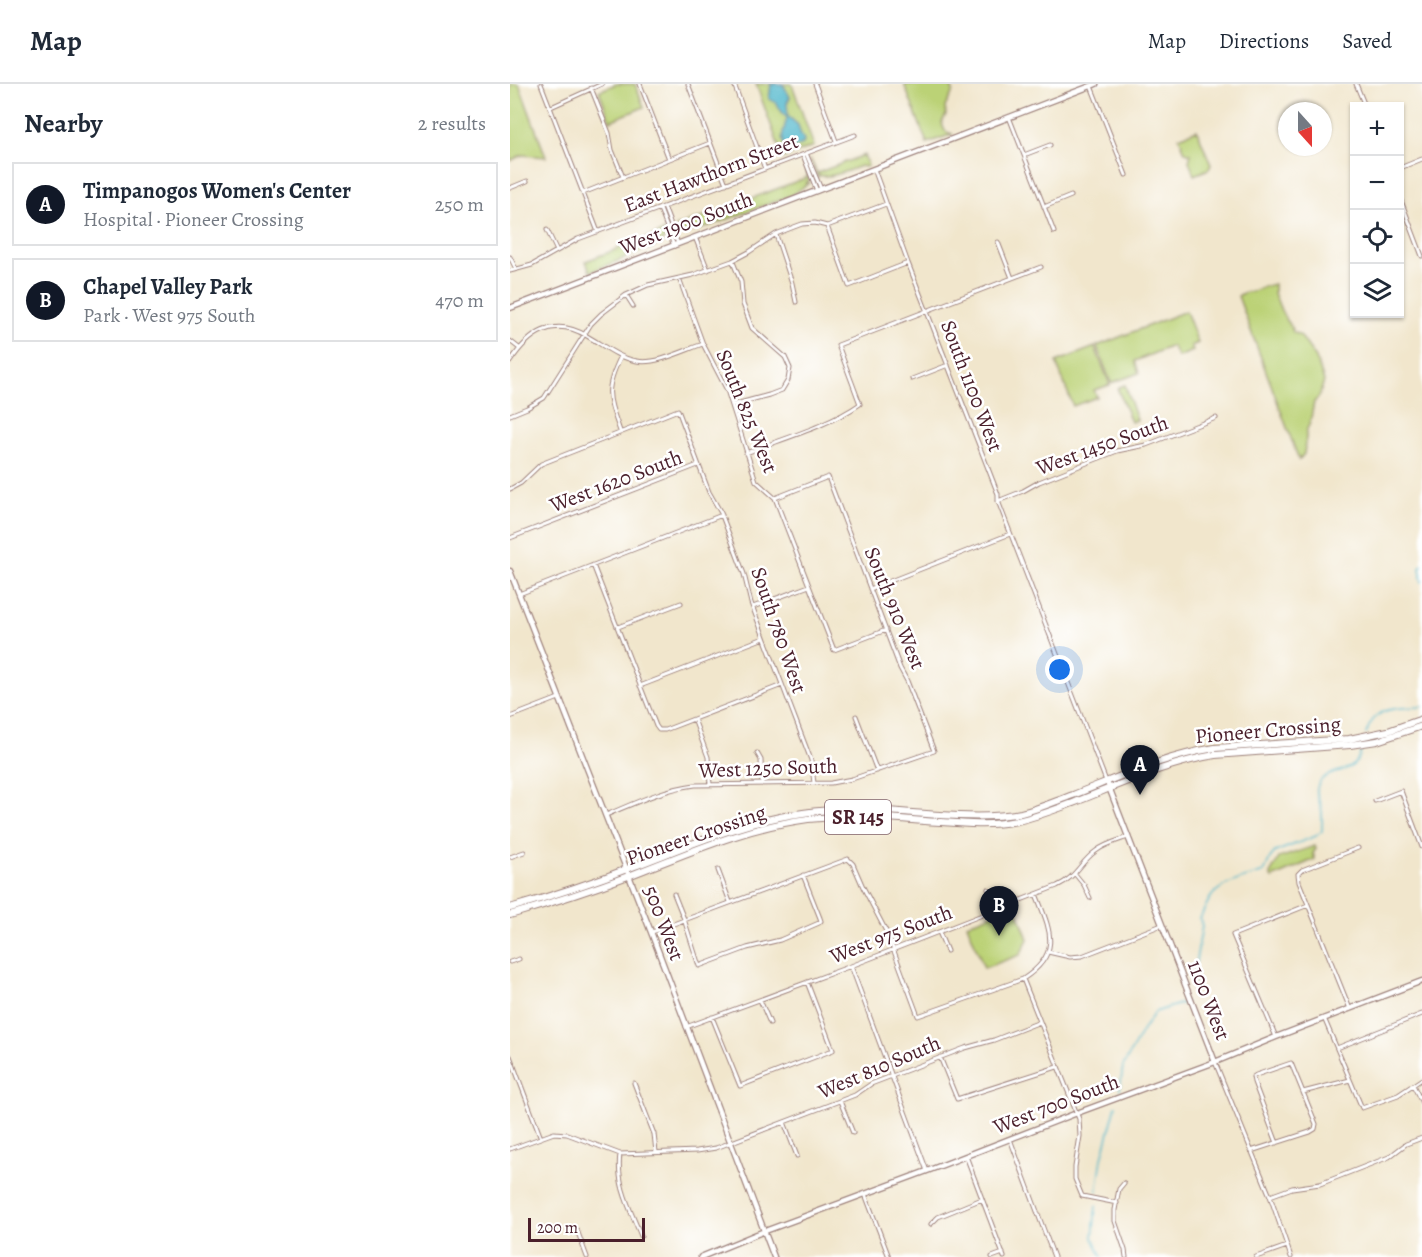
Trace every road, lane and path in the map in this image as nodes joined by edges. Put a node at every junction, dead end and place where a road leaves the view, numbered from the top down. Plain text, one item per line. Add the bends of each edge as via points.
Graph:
1 (541, 84) edge
2 (602, 84) edge
3 (640, 84) edge
4 (688, 84) edge
5 (734, 84) edge
6 (815, 84) edge
7 (1356, 84) edge
8 (1093, 85) edge
9 (591, 88) junction
10 (1363, 102) edge
11 (551, 107) junction
12 (1009, 117) junction
13 (855, 135) dead end
14 (836, 142) junction
15 (711, 143) junction
16 (1050, 145) dead end
17 (804, 154) junction
18 (1024, 155) junction
19 (669, 159) junction
20 (1422, 159) edge
21 (1404, 166) edge
22 (765, 169) junction
23 (873, 169) junction
24 (1126, 175) dead end
25 (623, 177) junction
26 (526, 181) dead end
27 (726, 184) junction
28 (510, 188) edge
29 (819, 190) junction
30 (583, 193) junction
31 (1071, 196) dead end
32 (886, 204) junction
33 (1044, 207) junction
34 (662, 208) junction
35 (1404, 209) edge
36 (827, 226) junction
37 (547, 230) dead end
38 (598, 232) junction
39 (1054, 232) dead end
40 (776, 234) junction
41 (695, 237) junction
42 (998, 242) dead end
43 (676, 245) junction
44 (557, 251) junction
45 (1422, 256) edge
46 (510, 257) edge
47 (732, 261) junction
48 (908, 263) junction
49 (1041, 267) dead end
50 (516, 269) junction
51 (510, 270) edge
52 (708, 270) junction
53 (679, 278) junction
54 (1012, 278) junction
55 (626, 295) junction
56 (796, 302) dead end
57 (633, 306) dead end
58 (510, 308) edge
59 (927, 312) junction
60 (584, 334) junction
61 (510, 341) edge
62 (703, 344) junction
63 (519, 348) junction
64 (621, 356) junction
65 (510, 362) edge
66 (948, 365) junction
67 (912, 379) dead end
68 (732, 405) junction
69 (510, 415) edge
70 (1216, 418) dead end
71 (620, 432) junction
72 (746, 453) junction
73 (698, 465) junction
74 (510, 489) edge
75 (775, 498) junction
76 (998, 501) junction
77 (722, 515) junction
78 (1010, 534) junction
79 (510, 538) edge
80 (593, 566) junction
81 (510, 571) edge
82 (809, 586) junction
83 (870, 590) junction
84 (519, 595) junction
85 (681, 603) dead end
86 (753, 608) junction
87 (617, 627) junction
88 (886, 630) junction
89 (764, 638) junction
90 (782, 685) junction
91 (640, 686) junction
92 (559, 698) junction
93 (856, 716) dead end
94 (510, 717) edge
95 (1422, 718) edge
96 (694, 719) junction
97 (1422, 726) edge
98 (1365, 740) junction
99 (934, 751) joint
100 (757, 753) dead end
101 (1096, 754) joint
102 (876, 771) junction
103 (710, 784) junction
104 (762, 784) junction
105 (814, 784) junction
106 (1108, 785) junction
107 (1375, 801) dead end
108 (605, 816) junction
109 (1128, 837) junction
110 (1422, 847) edge
111 (1359, 848) dead end
112 (524, 852) dead end
113 (510, 857) edge
114 (718, 870) dead end
115 (627, 873) junction
116 (803, 874) junction
117 (1075, 874) junction
118 (988, 889) dead end
119 (674, 894) dead end
120 (1036, 894) junction
121 (1090, 898) dead end
122 (730, 902) junction
123 (1308, 905) junction
124 (510, 908) edge
125 (996, 909) junction
126 (510, 915) edge
127 (684, 919) junction
128 (1162, 925) junction
129 (651, 932) junction
130 (939, 932) junction
131 (893, 949) junction
132 (946, 951) dead end
133 (1048, 952) junction
134 (519, 958) dead end
135 (510, 962) edge
136 (851, 966) junction
137 (1023, 978) junction
138 (1422, 981) edge
139 (807, 982) junction
140 (760, 999) junction
141 (1350, 1009) junction
142 (1422, 1014) edge
143 (712, 1017) junction
144 (1324, 1018) junction
145 (1040, 1022) junction
146 (770, 1023) dead end
147 (686, 1027) junction
148 (1276, 1037) junction
149 (1337, 1048) junction
150 (510, 1056) edge
151 (940, 1057) junction
152 (1215, 1062) junction
153 (1058, 1066) junction
154 (892, 1076) junction
155 (1422, 1079) edge
156 (1350, 1080) junction
157 (634, 1083) dead end
158 (1413, 1085) junction
159 (1303, 1092) junction
160 (840, 1101) junction
161 (1422, 1103) edge
162 (1077, 1113) junction
163 (784, 1122) junction
164 (853, 1133) dead end
165 (541, 1138) junction
166 (1422, 1138) edge
167 (1010, 1139) junction
168 (730, 1143) junction
169 (1277, 1143) junction
170 (510, 1149) edge
171 (1251, 1151) junction
172 (656, 1152) junction
173 (620, 1154) junction
174 (797, 1156) dead end
175 (966, 1156) junction
176 (927, 1171) junction
177 (1124, 1183) dead end
178 (866, 1194) junction
179 (1270, 1196) junction
180 (982, 1199) junction
181 (1117, 1203) junction
182 (931, 1224) dead end
183 (577, 1230) dead end
184 (764, 1232) junction
185 (641, 1236) dead end
186 (1287, 1246) junction
187 (1003, 1255) edge
188 (587, 1257) edge
189 (701, 1257) edge
190 (774, 1257) edge
191 (889, 1257) edge
192 (992, 1257) edge
193 (1054, 1257) edge
194 (1126, 1257) edge
195 (1256, 1257) edge
196 (1291, 1257) edge

1 - 11 street
2 - 9 street
3 - 19 street
4 - 15 street
5 - 22 street
6 - 14 street
7 - 10 street
8 - 12 street, West 1900 South
8 - 24 street
9 - 11 street
9 - 25 street
11 - 30 street
12 - 18 street
12 - 23 street, West 1900 South
13 - 14 street, East Hawthorn Street
14 - 17 street, East Hawthorn Street
15 - 19 street
15 - 27 street
16 - 18 street
17 - 22 street, East Hawthorn Street
17 - 29 street
18 - 33 street
19 - 25 street
20 - 21 street
22 - 27 street, East Hawthorn Street
23 - 29 street, West 1900 South
23 - 32 street, South 1100 West
25 - 30 street
26 - 28 street
27 - 34 street, East Hawthorn Street
29 - 41 street, West 1900 South
30 - 38 street
31 - 33 street
32 - 36 street
32 - 48 street, South 1100 West
33 - 39 street
34 - 38 street, East Hawthorn Street
34 - 43 street
35 - 45 street
36 - 40 street via 802,224
36 - 48 street via 849,286
37 - 44 street
38 - 44 street, East Hawthorn Street
40 - 47 street
40 - 56 street
41 - 43 street, West 1900 South
41 - 52 street
42 - 54 street
43 - 58 street, West 1900 South
44 - 50 street, East Hawthorn Street
46 - 50 street
47 - 52 street
47 - 68 street via 752,328 785,357 790,368 782,390
48 - 59 street, South 1100 West
49 - 54 street
50 - 51 street, East Hawthorn Street
52 - 53 street
53 - 55 street
53 - 62 street, South 825 West
54 - 59 street
55 - 57 street
55 - 60 street via 601,314
59 - 66 street, South 1100 West
59 - 72 street via 838,345 860,404 833,420
60 - 63 street via 551,328 534,334
60 - 64 street
60 - 69 street via 544,398
61 - 63 street
62 - 64 street via 656,360 638,362
62 - 68 street, South 825 West
63 - 65 street
64 - 71 street via 609,385 610,404
66 - 67 street
66 - 76 street, South 1100 West
68 - 72 street, South 825 West
70 - 76 street, West 1450 South via 1146,445 1125,448
71 - 73 street, South 780 West via 678,410
71 - 74 street via 541,464
72 - 75 street, South 825 West via 756,481
73 - 77 street, South 780 West
73 - 79 street, West 1620 South
75 - 82 street, South 825 West
75 - 83 street, South 910 West via 828,477
76 - 78 street, South 1100 West
77 - 80 street
77 - 86 street, South 780 West
78 - 83 street
78 - 101 street, South 1100 West
80 - 84 street
80 - 87 street
81 - 84 street, 500 West
82 - 86 street
82 - 88 street, South 825 West via 834,650
83 - 88 street, South 910 West
84 - 92 street, 500 West
85 - 87 street
86 - 89 street, South 780 West
87 - 91 street
88 - 99 street, South 910 West
89 - 90 street, South 780 West
89 - 91 street
90 - 96 street
90 - 105 street, South 780 West via 811,760
91 - 96 street via 659,730
92 - 94 street
92 - 108 street, 500 West
93 - 102 street
95 - 98 highway, Pioneer Crossing / SR 145
96 - 103 street via 708,757
97 - 98 highway, Pioneer Crossing / SR 145 via 1390,737
98 - 106 highway, Pioneer Crossing / SR 145 via 1336,747 1199,757
99 - 102 street, West 1250 South
100 - 104 street
101 - 106 street, 1100 West
102 - 105 street, West 1250 South
103 - 104 street, West 1250 South
103 - 108 street, West 1250 South via 665,790
104 - 105 street, West 1250 South
106 - 109 street, 1100 West
106 - 115 highway, Pioneer Crossing / SR 145 via 1006,816 863,810 780,816 722,833
107 - 110 street via 1401,791
108 - 115 street, 500 West
109 - 117 street, West 975 South via 1097,850
109 - 128 street, 1100 West
111 - 123 street via 1298,874
112 - 113 street
114 - 122 street
115 - 124 highway, Pioneer Crossing / SR 145
115 - 126 highway, Pioneer Crossing / SR 145 via 577,895
115 - 129 street, 500 West
116 - 122 street
116 - 127 street via 821,921 780,940 699,966
116 - 131 street via 848,859
117 - 120 street, West 975 South
117 - 121 street
118 - 125 street
119 - 127 street
120 - 125 street, West 975 South
120 - 133 street via 1049,927
122 - 127 street
123 - 141 street
123 - 148 street via 1233,935
125 - 130 street, West 975 South
127 - 129 street
128 - 133 street via 1082,956
128 - 152 street, 1100 West
129 - 147 street, 500 West
130 - 131 street, West 975 South
130 - 132 street
131 - 136 street, West 975 South
131 - 137 street via 918,1016
133 - 137 street via 1036,970
134 - 135 street
136 - 139 street, West 975 South
136 - 154 street
137 - 145 street
138 - 141 street, West 700 South
139 - 140 street, West 975 South
139 - 143 street via 833,1050 740,1086
140 - 143 street, West 975 South
140 - 146 street
141 - 144 street, West 700 South
142 - 149 street
143 - 147 street, West 975 South
144 - 148 street, West 700 South
144 - 149 street
145 - 151 street, West 810 South
145 - 153 street
147 - 168 street, 500 West
148 - 152 street, West 700 South
149 - 156 street
150 - 165 street
151 - 153 street via 957,1099
151 - 154 street, West 810 South
152 - 162 street, West 700 South
152 - 171 street, 1100 West
153 - 162 street
154 - 160 street, West 810 South
154 - 176 street
155 - 158 street
156 - 158 street via 1362,1108
156 - 159 street
157 - 172 street via 654,1134
158 - 161 street
159 - 169 street via 1315,1129
159 - 169 street via 1291,1063 1253,1077
160 - 163 street, West 810 South
160 - 164 street
162 - 167 street, West 700 South
162 - 181 street via 1080,1136 1074,1179 1078,1188 1082,1196
163 - 168 street, West 810 South
163 - 174 street
165 - 170 street
165 - 173 street via 567,1134
166 - 179 street via 1406,1144 1389,1158 1320,1184
167 - 175 street, West 700 South
167 - 193 street
168 - 172 street, West 810 South via 697,1151
168 - 184 street, 500 West
169 - 171 street
171 - 179 street, 1100 West
172 - 173 street, West 810 South
173 - 185 street via 622,1190
175 - 176 street, West 700 South
175 - 180 street
176 - 178 street, West 700 South
177 - 181 street
178 - 184 street, West 700 South
178 - 191 street
179 - 186 street, 1100 West
180 - 182 street via 938,1217
180 - 187 street
181 - 194 street via 1115,1221
183 - 188 street
184 - 189 street, West 700 South
184 - 190 street
186 - 195 street
186 - 196 street, 1100 West
187 - 192 street

